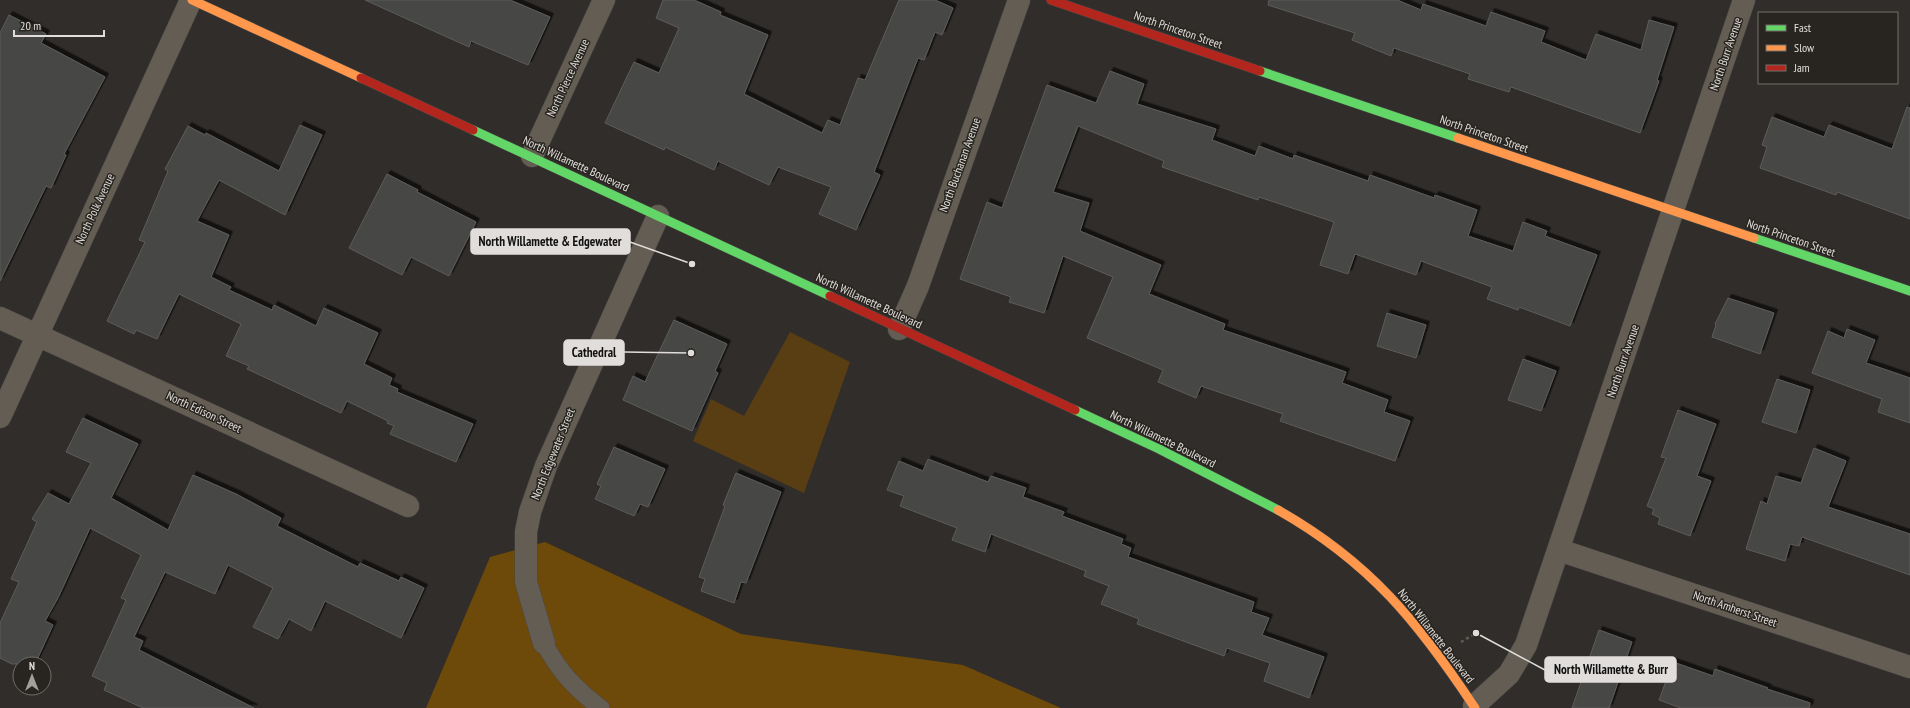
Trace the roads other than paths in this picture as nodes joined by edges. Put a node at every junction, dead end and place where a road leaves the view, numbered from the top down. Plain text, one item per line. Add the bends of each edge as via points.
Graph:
1 (191, 0) edge
2 (604, 0) edge
3 (1019, 0) edge
4 (1051, 0) edge
5 (1744, 0) edge
6 (532, 156) junction
7 (1673, 211) junction
8 (658, 216) junction
9 (1910, 291) edge
10 (0, 318) edge
11 (899, 329) junction
12 (37, 335) junction
13 (0, 417) edge
14 (408, 506) dead end
15 (1559, 550) junction
16 (544, 643) joint
17 (1910, 667) edge
18 (1475, 707) edge
19 (601, 708) edge

1 - 6 main road, North Willamette Boulevard
1 - 12 street, North Polk Avenue
2 - 6 street, North Pierce Avenue
3 - 11 street, North Buchanan Avenue via 918,286
4 - 7 main road, North Princeton Street
5 - 7 street, North Burr Avenue
6 - 8 main road, North Willamette Boulevard
7 - 9 main road, North Princeton Street
7 - 15 street, North Burr Avenue
8 - 11 main road, North Willamette Boulevard
8 - 16 street, North Edgewater Street via 546,466 530,512 526,532 526,582
10 - 12 street, North Edison Street
11 - 18 main road, North Willamette Boulevard via 1159,449 1305,526 1338,549 1378,583 1415,625
12 - 13 street, North Polk Avenue
12 - 14 street, North Edison Street
15 - 17 street, North Amherst Street
15 - 18 street, North Burr Avenue via 1520,658 1509,674
16 - 19 lane, North Edgewater Street via 559,670

